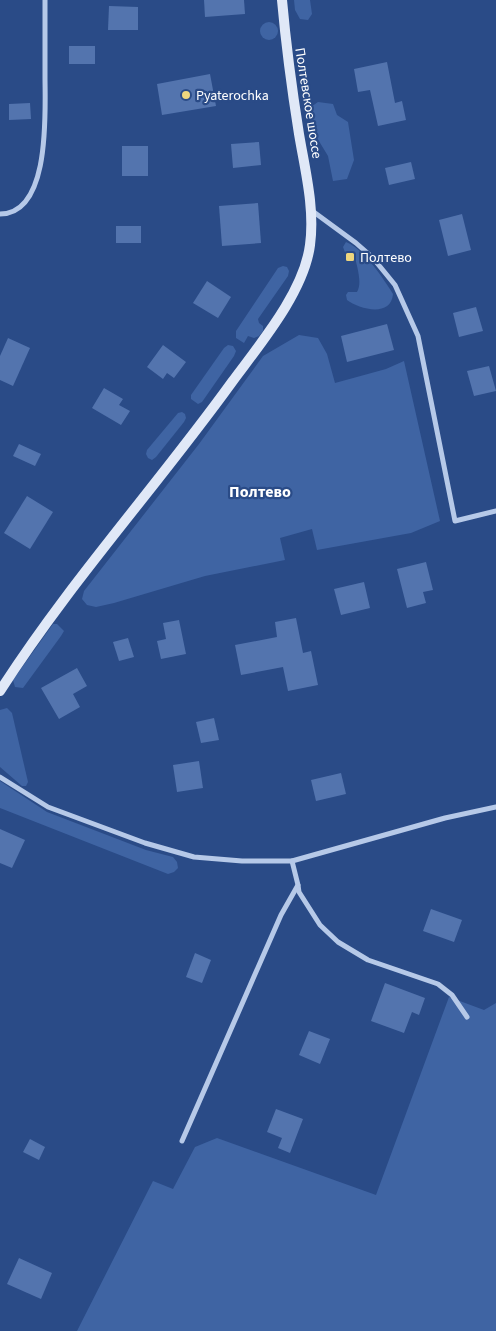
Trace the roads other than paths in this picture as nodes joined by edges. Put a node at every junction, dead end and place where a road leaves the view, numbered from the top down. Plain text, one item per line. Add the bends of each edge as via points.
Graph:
1 (45, 0) edge
2 (282, 0) edge
3 (311, 210) junction
4 (0, 214) edge
5 (496, 510) edge
6 (0, 690) edge
7 (0, 777) edge
8 (496, 808) edge
9 (292, 861) junction
10 (298, 885) junction
11 (467, 1017) dead end
12 (182, 1141) dead end

1 - 4 street via 44,144 39,173 26,201 10,214
2 - 3 street, Полтевское шоссе
3 - 5 street via 356,243 395,285 418,336 455,521
3 - 6 street, Полтевское шоссе via 310,244 304,269 270,330 197,430 62,603
7 - 9 street via 48,807 145,843 194,857 242,862
8 - 9 street via 445,818
9 - 10 street
10 - 11 street via 320,925 338,942 368,960 438,984 452,995
10 - 12 street via 281,915

